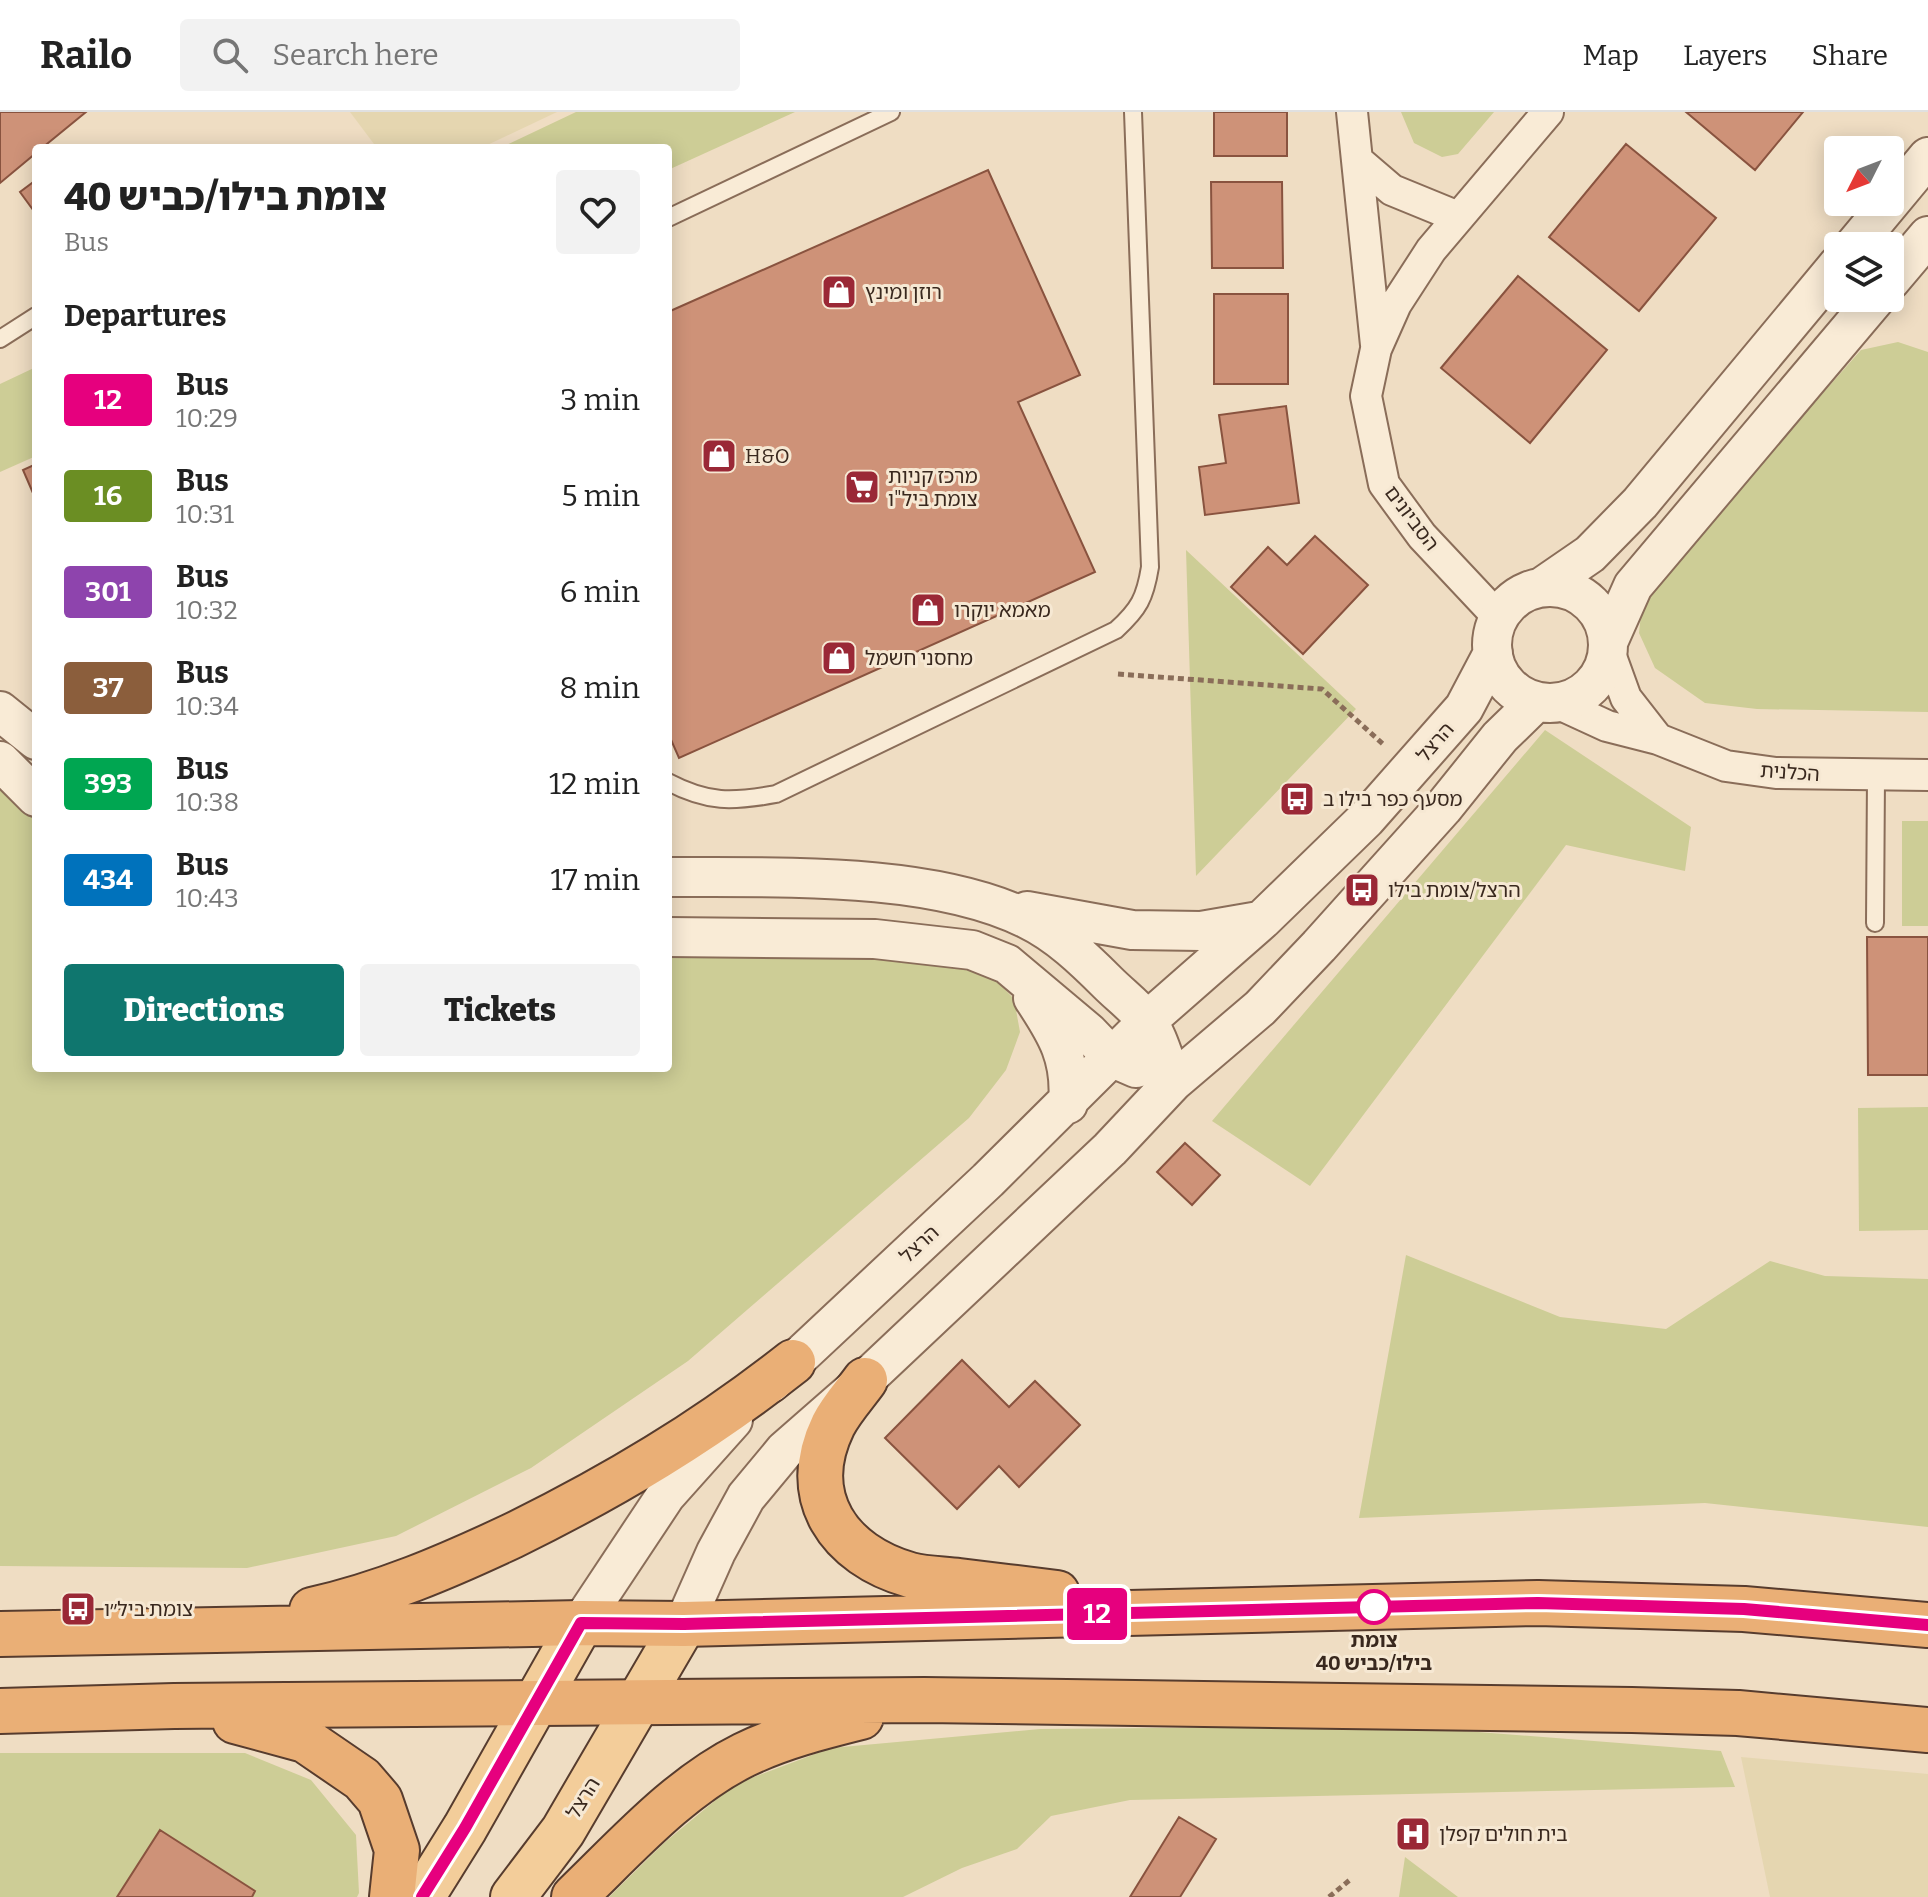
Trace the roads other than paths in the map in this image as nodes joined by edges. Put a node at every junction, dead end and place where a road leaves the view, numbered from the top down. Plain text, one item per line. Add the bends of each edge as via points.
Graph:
1 (891, 112) edge
2 (1133, 112) edge
3 (1352, 112) edge
4 (1548, 112) edge
5 (1928, 157) edge
6 (1357, 160) junction
7 (672, 216) edge
8 (1458, 217) junction
9 (1866, 232) edge
10 (1928, 236) edge
11 (1904, 264) edge
12 (1824, 282) edge
13 (1864, 312) edge
14 (32, 319) edge
15 (0, 339) edge
16 (1376, 349) junction
17 (1542, 587) junction
18 (1496, 636) junction
19 (1609, 646) junction
20 (1546, 702) junction
21 (0, 711) edge
22 (32, 737) edge
23 (1658, 739) junction
24 (0, 761) edge
25 (1928, 775) edge
26 (1876, 776) junction
27 (672, 784) edge
28 (32, 793) edge
29 (672, 877) edge
30 (994, 904) junction
31 (1262, 920) junction
32 (1875, 923) dead end
33 (672, 937) edge
34 (1007, 964) junction
35 (1148, 1022) junction
36 (1113, 1058) junction
37 (1173, 1082) junction
38 (1068, 1104) junction
39 (793, 1362) junction
40 (865, 1380) junction
41 (1214, 1612) junction
42 (581, 1623) junction
43 (684, 1624) junction
44 (1928, 1625) edge
45 (219, 1630) junction
46 (0, 1634) edge
47 (924, 1700) junction
48 (535, 1702) junction
49 (636, 1704) junction
50 (174, 1706) junction
51 (0, 1711) edge
52 (1928, 1730) edge
53 (392, 1897) edge
54 (422, 1897) edge
55 (513, 1897) edge
56 (574, 1897) edge

1 - 7 lane
2 - 27 lane via 1150,567 1146,594 1133,614 1116,630 776,794 721,801
3 - 6 street, הסביונים
4 - 8 street, הסביונים
5 - 9 street
6 - 8 street via 1392,190
6 - 16 street, הסביונים
8 - 16 street, הסביונים via 1396,304
10 - 11 street
12 - 17 street via 1640,503 1590,554
13 - 19 street via 1633,586
14 - 15 lane
16 - 18 street, הסביונים via 1366,396 1384,484
17 - 18 street via 1514,599
17 - 19 street via 1561,588 1586,600 1604,622
18 - 20 street via 1497,670 1507,684 1520,695
18 - 31 street, הרצל via 1464,708 1366,819
19 - 20 street via 1592,687 1576,698
19 - 23 street via 1626,698
20 - 23 street, הכלנית
20 - 37 street, הרצל via 1500,737 1443,808 1260,1008
21 - 22 street
23 - 26 street, הכלנית via 1726,766
24 - 28 street
25 - 26 street, הכלנית
26 - 32 lane
29 - 30 street via 870,883 950,892
30 - 31 street via 1132,930 1201,931
30 - 35 street via 1065,943
31 - 35 street, הרצל
33 - 34 street via 875,939 972,950
34 - 36 street
34 - 38 street via 1065,1055
35 - 36 street, הרצל
35 - 37 street
36 - 37 street
36 - 38 street, הרצל
37 - 40 street, הרצל via 1110,1149
38 - 39 street, הרצל
39 - 42 street, הרצל via 666,1495
39 - 45 highway via 732,1410 635,1472 438,1571 361,1599
40 - 41 highway via 833,1425 820,1486 828,1517 870,1560 911,1576
40 - 43 street, הרצל via 785,1450 746,1497
41 - 43 highway
41 - 44 highway via 1607,1604
42 - 43 highway
42 - 45 highway
42 - 48 main road, הרצל
43 - 49 main road, הרצל
45 - 46 highway
47 - 49 highway
47 - 52 highway via 1738,1713
47 - 56 highway via 793,1735 743,1756 684,1795
48 - 49 highway
48 - 50 highway
48 - 54 main road, הרצל
49 - 55 main road, הרצל via 563,1831
50 - 51 highway
50 - 53 highway via 305,1740 362,1779 380,1800 397,1850

